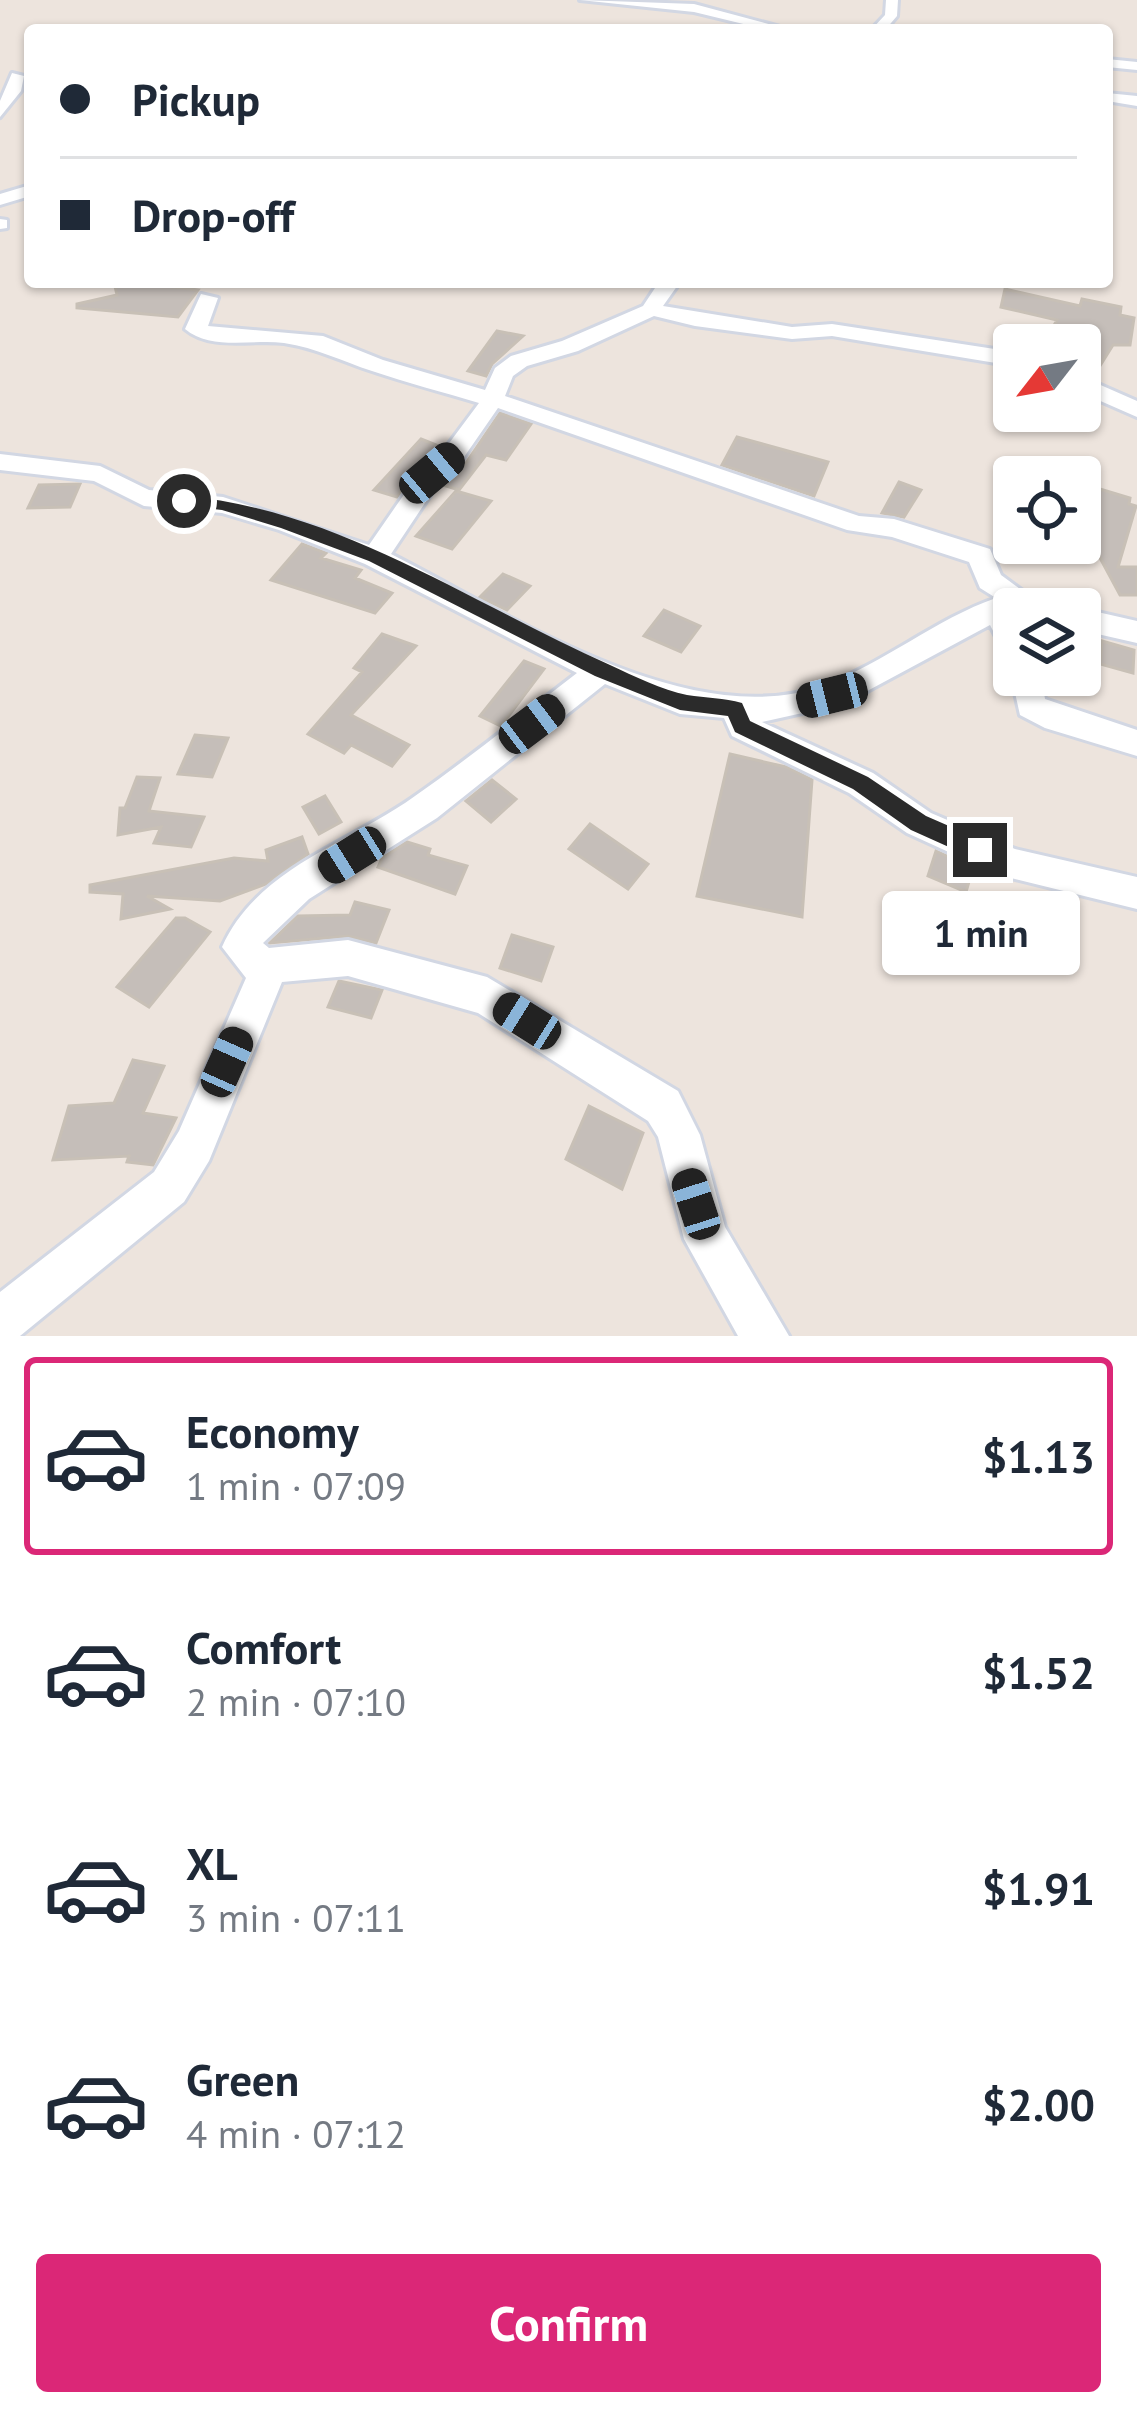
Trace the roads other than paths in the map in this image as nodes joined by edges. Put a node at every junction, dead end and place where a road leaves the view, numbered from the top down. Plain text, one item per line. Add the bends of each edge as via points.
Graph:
1 (586, 0) edge
2 (612, 0) edge
3 (759, 24) edge
4 (17, 76) dead end
5 (0, 113) edge
6 (18, 119) dead end
7 (664, 288) edge
8 (208, 298) dead end
9 (652, 309) junction
10 (993, 356) edge
11 (1101, 393) edge
12 (492, 401) junction
13 (1137, 410) edge
14 (0, 462) edge
15 (375, 557) junction
16 (1001, 588) edge
17 (993, 615) edge
18 (1101, 624) edge
19 (1137, 632) edge
20 (602, 670) junction
21 (1030, 696) edge
22 (735, 709) junction
23 (1137, 743) edge
24 (1137, 892) edge
25 (267, 968) junction
26 (0, 1322) edge
27 (765, 1336) edge

1 - 2 street
2 - 3 street
4 - 5 street
5 - 6 street
7 - 9 street
8 - 12 street via 196,329 310,339
9 - 10 street
9 - 12 street via 512,366
11 - 13 street
12 - 15 street
12 - 16 street via 856,524 980,556
14 - 15 street via 100,475 144,498 223,505
15 - 20 street
17 - 22 street via 832,695
18 - 19 street
20 - 22 street via 680,702
20 - 25 street via 421,811 252,925 242,946
21 - 23 street via 1031,706 1056,718
22 - 24 street via 742,727 861,783 937,831 1011,864
25 - 26 street via 194,1147 169,1187
25 - 27 street via 347,958 487,996 663,1106 678,1127 706,1239

